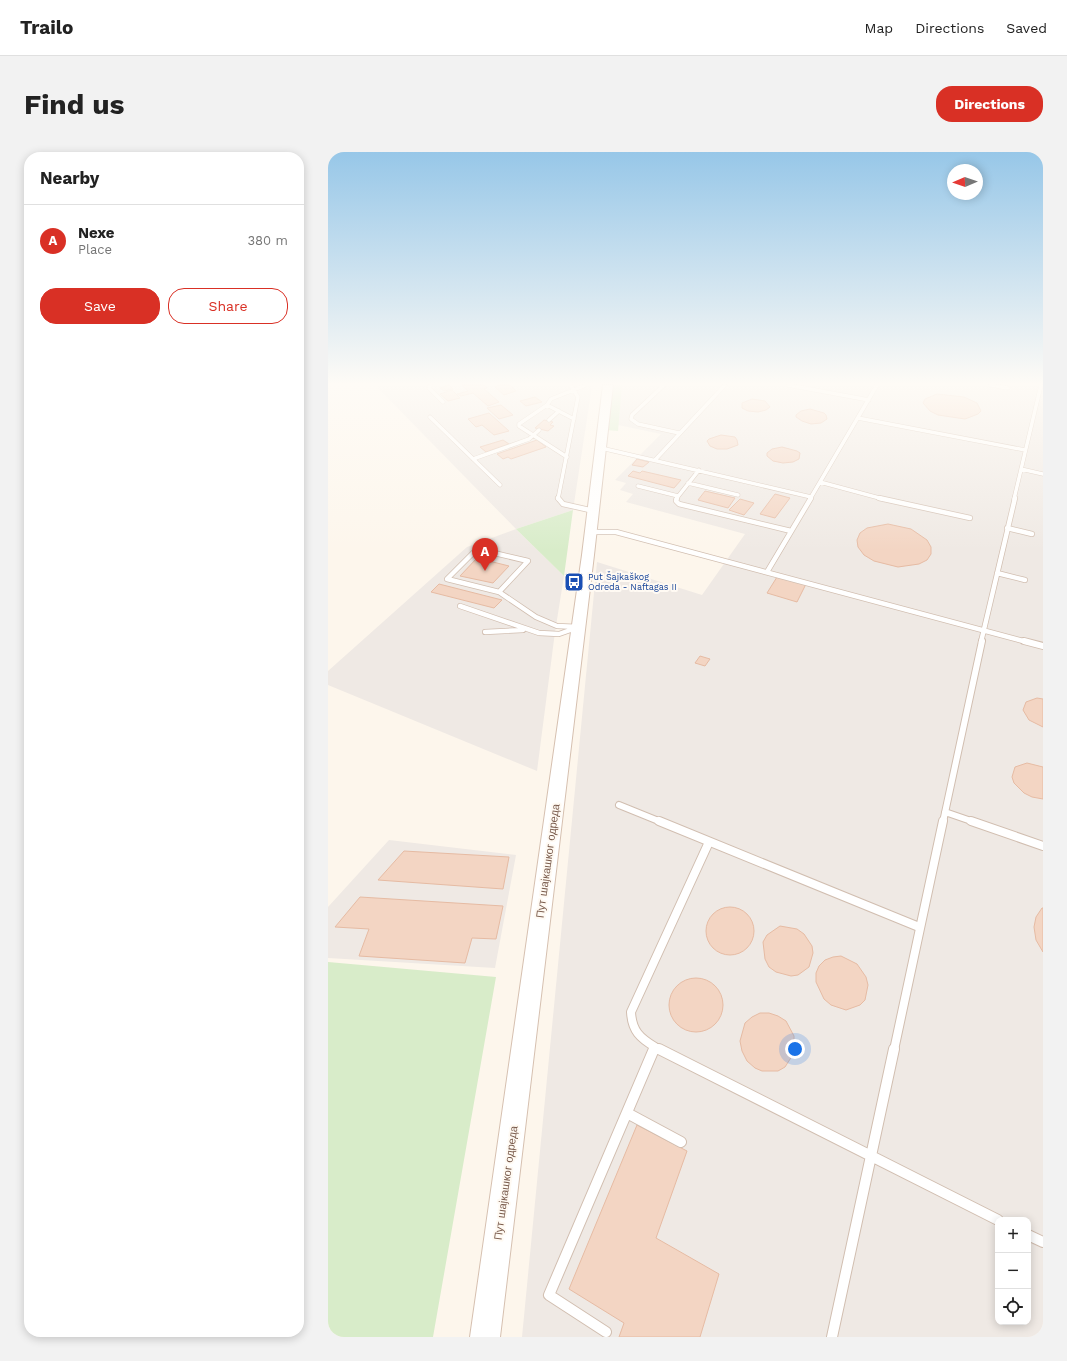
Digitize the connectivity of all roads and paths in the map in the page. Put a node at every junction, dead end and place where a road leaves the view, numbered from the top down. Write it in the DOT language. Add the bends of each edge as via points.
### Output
graph roads {
  1 [pos="454,440"];
  2 [pos="523,440"];
  3 [pos="541,440"];
  4 [pos="570,440"];
  5 [pos="602,440"];
  6 [pos="673,440"];
  7 [pos="845,440"];
  8 [pos="974,440"];
  9 [pos="1028,440"];
  10 [pos="568,448"];
  11 [pos="601,448"];
  12 [pos="556,450"];
  13 [pos="1025,450"];
  14 [pos="567,456"];
  15 [pos="473,459"];
  16 [pos="655,460"];
  17 [pos="699,470"];
  18 [pos="1021,470"];
  19 [pos="1043,474"];
  20 [pos="820,482"];
  21 [pos="688,483"];
  22 [pos="500,485"];
  23 [pos="638,486"];
  24 [pos="738,495"];
  25 [pos="678,496"];
  26 [pos="811,497"];
  27 [pos="594,511"];
  28 [pos="970,518"];
  29 [pos="1008,528"];
  30 [pos="791,531"];
  31 [pos="591,532"];
  32 [pos="1032,534"];
  33 [pos="767,572"];
  34 [pos="997,573"];
  35 [pos="1025,580"];
  36 [pos="499,592"];
  37 [pos="460,606"];
  38 [pos="579,627"];
  39 [pos="984,630"];
  40 [pos="485,632"];
  41 [pos="539,633"];
  42 [pos="1043,646"];
  43 [pos="619,805"];
  44 [pos="945,812"];
  45 [pos="709,842"];
  46 [pos="1043,846"];
  47 [pos="919,927"];
  48 [pos="655,1047"];
  49 [pos="626,1114"];
  50 [pos="682,1142"];
  51 [pos="872,1157"];
  52 [pos="995,1218"];
  53 [pos="1031,1236"];
  54 [pos="1043,1242"];
  55 [pos="606,1332"];
  56 [pos="485,1337"];
  57 [pos="832,1337"];
  1 -- 15 [label="lane"];
  2 -- 15 [label="lane"];
  3 -- 12 [label="lane"];
  4 -- 10 [label="lane"];
  5 -- 11 [label="street, Пут шајкашког одреда"];
  6 -- 16 [label="lane"];
  7 -- 20 [label="lane"];
  8 -- 13 [label="lane"];
  9 -- 13 [label="lane"];
  10 -- 12 [label="lane"];
  10 -- 14 [label="lane"];
  11 -- 16 [label="lane"];
  11 -- 27 [label="street, Пут шајкашког одреда"];
  12 -- 14 [label="lane"];
  13 -- 18 [label="lane"];
  14 -- 27 [label="lane" via="558,499 563,504"];
  15 -- 22 [label="lane"];
  16 -- 17 [label="lane"];
  17 -- 21 [label="lane"];
  17 -- 26 [label="lane"];
  18 -- 19 [label="lane"];
  18 -- 29 [label="lane"];
  20 -- 26 [label="lane"];
  20 -- 28 [label="lane"];
  21 -- 24 [label="lane"];
  21 -- 25 [label="lane"];
  23 -- 25 [label="lane"];
  25 -- 30 [label="lane" via="676,501 684,506"];
  26 -- 30 [label="lane"];
  27 -- 31 [label="street, Пут шајкашког одреда"];
  29 -- 32 [label="lane"];
  29 -- 34 [label="lane"];
  30 -- 33 [label="lane"];
  31 -- 33 [label="lane" via="616,532"];
  31 -- 38 [label="street, Пут шајкашког одреда"];
  33 -- 39 [label="lane"];
  34 -- 35 [label="lane"];
  34 -- 39 [label="lane"];
  36 -- 36 [label="lane" via="528,561 477,549 447,579"];
  36 -- 38 [label="lane" via="536,617 557,626"];
  37 -- 41 [label="lane"];
  38 -- 41 [label="lane" via="559,634"];
  38 -- 56 [label="street, Пут шајкашког одреда"];
  39 -- 42 [label="lane"];
  39 -- 44 [label="lane"];
  40 -- 41 [label="lane" via="517,629"];
  43 -- 45 [label="lane"];
  44 -- 46 [label="lane"];
  44 -- 47 [label="lane"];
  45 -- 47 [label="lane"];
  45 -- 48 [label="lane" via="631,1012 633,1030"];
  47 -- 51 [label="lane"];
  48 -- 49 [label="lane"];
  48 -- 51 [label="lane"];
  49 -- 50 [label="lane"];
  49 -- 55 [label="lane" via="549,1295"];
  51 -- 52 [label="lane"];
  51 -- 57 [label="lane"];
  53 -- 54 [label="lane"];
}
